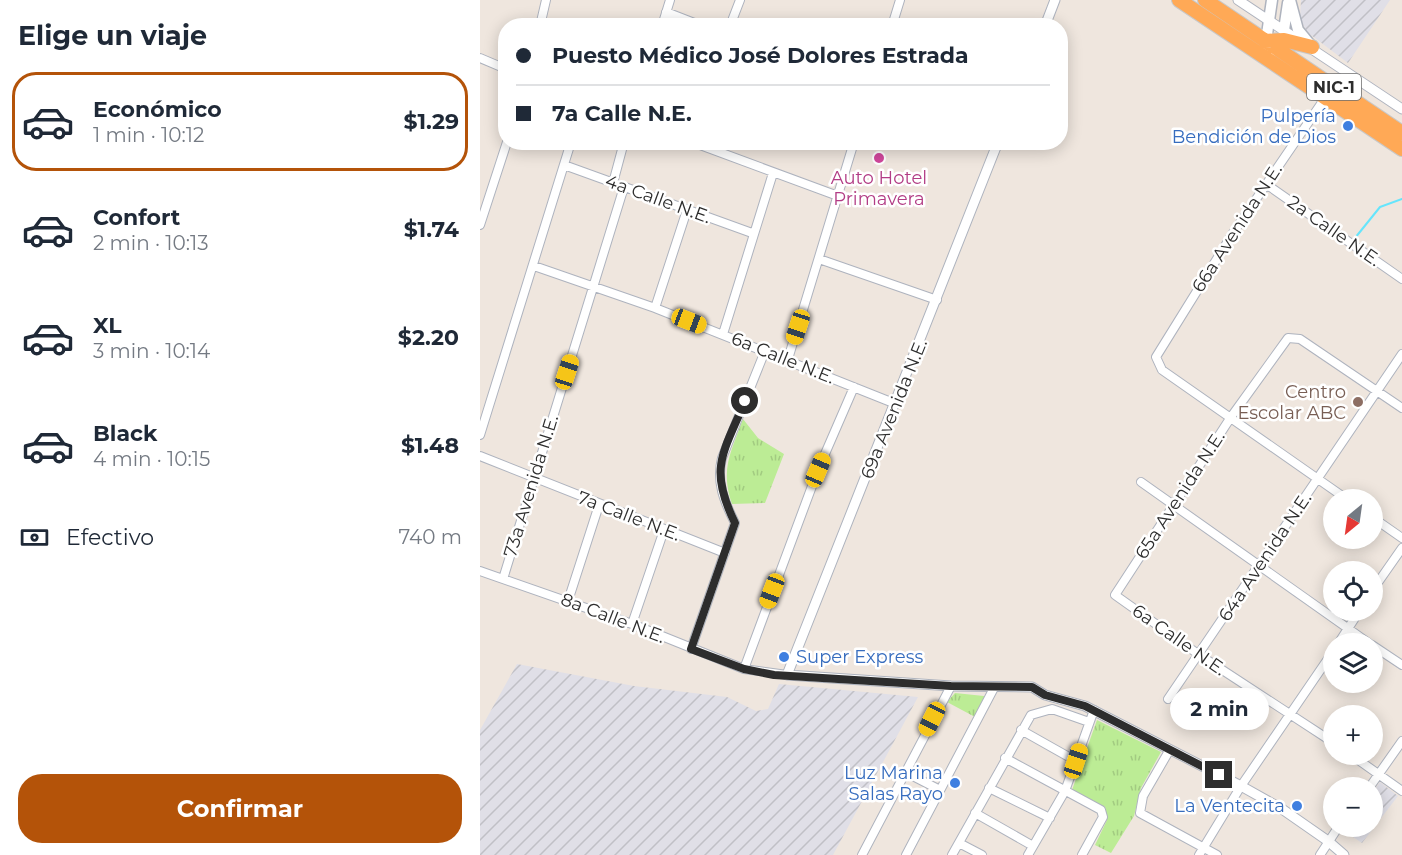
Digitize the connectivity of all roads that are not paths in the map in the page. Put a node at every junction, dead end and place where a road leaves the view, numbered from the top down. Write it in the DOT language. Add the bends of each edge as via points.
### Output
graph roads {
  1 [pos="546,0"];
  2 [pos="670,0"];
  3 [pos="740,0"];
  4 [pos="900,0"];
  5 [pos="1055,0"];
  6 [pos="1179,0"];
  7 [pos="1197,0"];
  8 [pos="1205,0"];
  9 [pos="1238,0"];
  10 [pos="1272,0"];
  11 [pos="1290,0"];
  12 [pos="666,12"];
  13 [pos="542,18"];
  14 [pos="664,18"];
  15 [pos="681,18"];
  16 [pos="733,18"];
  17 [pos="894,18"];
  18 [pos="1048,18"];
  19 [pos="1269,21"];
  20 [pos="1284,30"];
  21 [pos="1266,41"];
  22 [pos="1312,47"];
  23 [pos="1272,63"];
  24 [pos="1325,98"];
  25 [pos="1402,109"];
  26 [pos="1402,133"];
  27 [pos="1402,149"];
  28 [pos="504,150"];
  29 [pos="569,150"];
  30 [pos="622,150"];
  31 [pos="713,150"];
  32 [pos="851,150"];
  33 [pos="995,150"];
  34 [pos="564,165"];
  35 [pos="772,173"];
  36 [pos="613,183"];
  37 [pos="1266,184"];
  38 [pos="624,187"];
  39 [pos="837,196"];
  40 [pos="687,210"];
  41 [pos="480,225"];
  42 [pos="752,233"];
  43 [pos="819,259"];
  44 [pos="534,266"];
  45 [pos="1402,279"];
  46 [pos="594,287"];
  47 [pos="937,300"];
  48 [pos="655,308"];
  49 [pos="723,334"];
  50 [pos="765,351"];
  51 [pos="1402,354"];
  52 [pos="788,359"];
  53 [pos="854,387"];
  54 [pos="1378,391"];
  55 [pos="897,404"];
  56 [pos="1402,408"];
  57 [pos="1231,417"];
  58 [pos="480,435"];
  59 [pos="480,456"];
  60 [pos="533,479"];
  61 [pos="1318,479"];
  62 [pos="1141,482"];
  63 [pos="1332,489"];
  64 [pos="1173,504"];
  65 [pos="599,505"];
  66 [pos="1383,525"];
  67 [pos="664,530"];
  68 [pos="1402,538"];
  69 [pos="1402,548"];
  70 [pos="725,553"];
  71 [pos="1260,568"];
  72 [pos="480,571"];
  73 [pos="1383,575"];
  74 [pos="502,579"];
  75 [pos="1116,596"];
  76 [pos="568,601"];
  77 [pos="1352,621"];
  78 [pos="632,624"];
  79 [pos="1347,628"];
  80 [pos="1344,633"];
  81 [pos="1354,633"];
  82 [pos="691,649"];
  83 [pos="1383,652"];
  84 [pos="1198,654"];
  85 [pos="1402,665"];
  86 [pos="1323,667"];
  87 [pos="744,669"];
  88 [pos="787,675"];
  89 [pos="951,686"];
  90 [pos="994,688"];
  91 [pos="1168,699"];
  92 [pos="1094,710"];
  93 [pos="1291,715"];
  94 [pos="1089,722"];
  95 [pos="1021,730"];
  96 [pos="1323,736"];
  97 [pos="1402,741"];
  98 [pos="1169,751"];
  99 [pos="1005,758"];
  100 [pos="1076,761"];
  101 [pos="1366,765"];
  102 [pos="905,772"];
  103 [pos="1380,774"];
  104 [pos="1378,777"];
  105 [pos="1240,786"];
  106 [pos="990,788"];
  107 [pos="940,790"];
  108 [pos="1402,790"];
  109 [pos="1065,791"];
  110 [pos="975,813"];
  111 [pos="1050,818"];
  112 [pos="1331,837"];
  113 [pos="1328,841"];
  114 [pos="959,843"];
  115 [pos="1033,846"];
  116 [pos="1204,846"];
  117 [pos="862,855"];
  118 [pos="906,855"];
  119 [pos="952,855"];
  120 [pos="982,855"];
  121 [pos="1028,855"];
  122 [pos="1082,855"];
  123 [pos="1199,855"];
  124 [pos="1217,855"];
  125 [pos="1320,855"];
  126 [pos="1344,855"];
  1 -- 13 [label="street"];
  2 -- 12 [label="street"];
  3 -- 16 [label="street"];
  4 -- 17 [label="street"];
  5 -- 18 [label="street"];
  6 -- 23 [label="highway, NIC-1"];
  7 -- 21 [label="highway" via="1255,38"];
  8 -- 21 [label="highway, NIC-1"];
  9 -- 19 [label="street"];
  10 -- 19 [label="main road"];
  11 -- 20 [label="main road"];
  11 -- 22 [label="main road" via="1298,30"];
  12 -- 14 [label="street"];
  12 -- 15 [label="street"];
  19 -- 20 [label="street"];
  19 -- 21 [label="main road"];
  20 -- 21 [label="highway"];
  20 -- 22 [label="street"];
  21 -- 22 [label="highway" via="1284,40"];
  21 -- 23 [label="main road"];
  21 -- 26 [label="highway, NIC-1"];
  22 -- 25 [label="street"];
  23 -- 24 [label="highway, NIC-1"];
  24 -- 27 [label="highway, NIC-1"];
  24 -- 37 [label="street, 66a Avenida N.E."];
  28 -- 41 [label="street"];
  29 -- 34 [label="street"];
  30 -- 36 [label="street"];
  31 -- 35 [label="street"];
  32 -- 39 [label="street"];
  33 -- 47 [label="street, 69a Avenida N.E."];
  34 -- 36 [label="street, 4a Calle N.E."];
  34 -- 44 [label="street"];
  35 -- 39 [label="street"];
  35 -- 42 [label="street"];
  36 -- 38 [label="street, 4a Calle N.E."];
  37 -- 45 [label="street, 2a Calle N.E."];
  37 -- 57 [label="street, 66a Avenida N.E." via="1158,350 1156,360 1162,369"];
  38 -- 40 [label="street, 4a Calle N.E."];
  38 -- 46 [label="street, 73a Avenida N.E."];
  39 -- 43 [label="street"];
  40 -- 42 [label="street, 4a Calle N.E."];
  40 -- 48 [label="street"];
  42 -- 49 [label="street"];
  43 -- 47 [label="street"];
  43 -- 52 [label="street"];
  44 -- 46 [label="street, 6a Calle N.E."];
  44 -- 58 [label="street"];
  46 -- 48 [label="street, 6a Calle N.E."];
  46 -- 60 [label="street, 73a Avenida N.E."];
  47 -- 55 [label="street, 69a Avenida N.E."];
  48 -- 49 [label="street, 6a Calle N.E."];
  49 -- 50 [label="street, 6a Calle N.E."];
  50 -- 52 [label="street, 6a Calle N.E."];
  50 -- 70 [label="street" via="718,472 725,504 735,523"];
  51 -- 54 [label="street, 64a Avenida N.E."];
  52 -- 53 [label="street, 6a Calle N.E."];
  53 -- 55 [label="street, 6a Calle N.E."];
  53 -- 87 [label="street" via="818,470"];
  54 -- 56 [label="street"];
  54 -- 57 [label="street, 65a Avenida N.E." via="1300,339 1288,338"];
  54 -- 61 [label="street, 64a Avenida N.E."];
  55 -- 88 [label="street, 69a Avenida N.E."];
  57 -- 61 [label="street"];
  57 -- 64 [label="street, 65a Avenida N.E."];
  59 -- 60 [label="street"];
  60 -- 65 [label="street, 7a Calle N.E."];
  60 -- 74 [label="street, 73a Avenida N.E."];
  61 -- 63 [label="street"];
  61 -- 71 [label="street, 64a Avenida N.E."];
  62 -- 64 [label="street"];
  64 -- 71 [label="street"];
  64 -- 75 [label="street, 65a Avenida N.E."];
  65 -- 67 [label="street, 7a Calle N.E."];
  65 -- 76 [label="street"];
  66 -- 68 [label="street"];
  67 -- 70 [label="street, 7a Calle N.E."];
  67 -- 78 [label="street"];
  69 -- 73 [label="street"];
  70 -- 82 [label="street"];
  71 -- 79 [label="street"];
  71 -- 84 [label="street, 64a Avenida N.E."];
  72 -- 74 [label="street, 8a Calle N.E."];
  74 -- 76 [label="street, 8a Calle N.E."];
  75 -- 84 [label="street, 6a Calle N.E."];
  76 -- 78 [label="street, 8a Calle N.E."];
  77 -- 79 [label="street"];
  78 -- 82 [label="street, 8a Calle N.E."];
  79 -- 80 [label="street"];
  79 -- 81 [label="street"];
  82 -- 87 [label="street, 8a Calle N.E."];
  83 -- 85 [label="street"];
  84 -- 91 [label="street, 64a Avenida N.E."];
  84 -- 93 [label="street, 6a Calle N.E."];
  86 -- 93 [label="street"];
  87 -- 88 [label="street, 8a Calle N.E."];
  88 -- 89 [label="street, 8a Calle N.E."];
  89 -- 90 [label="street, 8a Calle N.E."];
  89 -- 102 [label="street"];
  90 -- 92 [label="street, 8a Calle N.E." via="1032,687"];
  90 -- 107 [label="street"];
  92 -- 94 [label="street"];
  92 -- 98 [label="street"];
  93 -- 96 [label="street, 6a Calle N.E."];
  93 -- 105 [label="street"];
  94 -- 95 [label="street" via="1052,709 1040,710 1031,715"];
  94 -- 100 [label="street"];
  95 -- 99 [label="street"];
  95 -- 100 [label="street"];
  97 -- 103 [label="street"];
  98 -- 105 [label="street"];
  98 -- 116 [label="street" via="1143,796 1140,813"];
  99 -- 106 [label="street"];
  99 -- 109 [label="street"];
  100 -- 109 [label="street"];
  101 -- 103 [label="street"];
  102 -- 107 [label="street"];
  102 -- 117 [label="street"];
  103 -- 104 [label="street"];
  103 -- 108 [label="street"];
  105 -- 113 [label="street"];
  105 -- 116 [label="street"];
  106 -- 110 [label="street"];
  106 -- 111 [label="street"];
  107 -- 118 [label="street"];
  109 -- 111 [label="street"];
  109 -- 122 [label="street" via="1101,810 1103,817"];
  110 -- 114 [label="street"];
  110 -- 115 [label="street"];
  111 -- 115 [label="street"];
  112 -- 113 [label="street"];
  113 -- 125 [label="street"];
  113 -- 126 [label="street"];
  114 -- 119 [label="street"];
  114 -- 120 [label="street"];
  115 -- 121 [label="street"];
  116 -- 123 [label="street"];
  116 -- 124 [label="street"];
}
